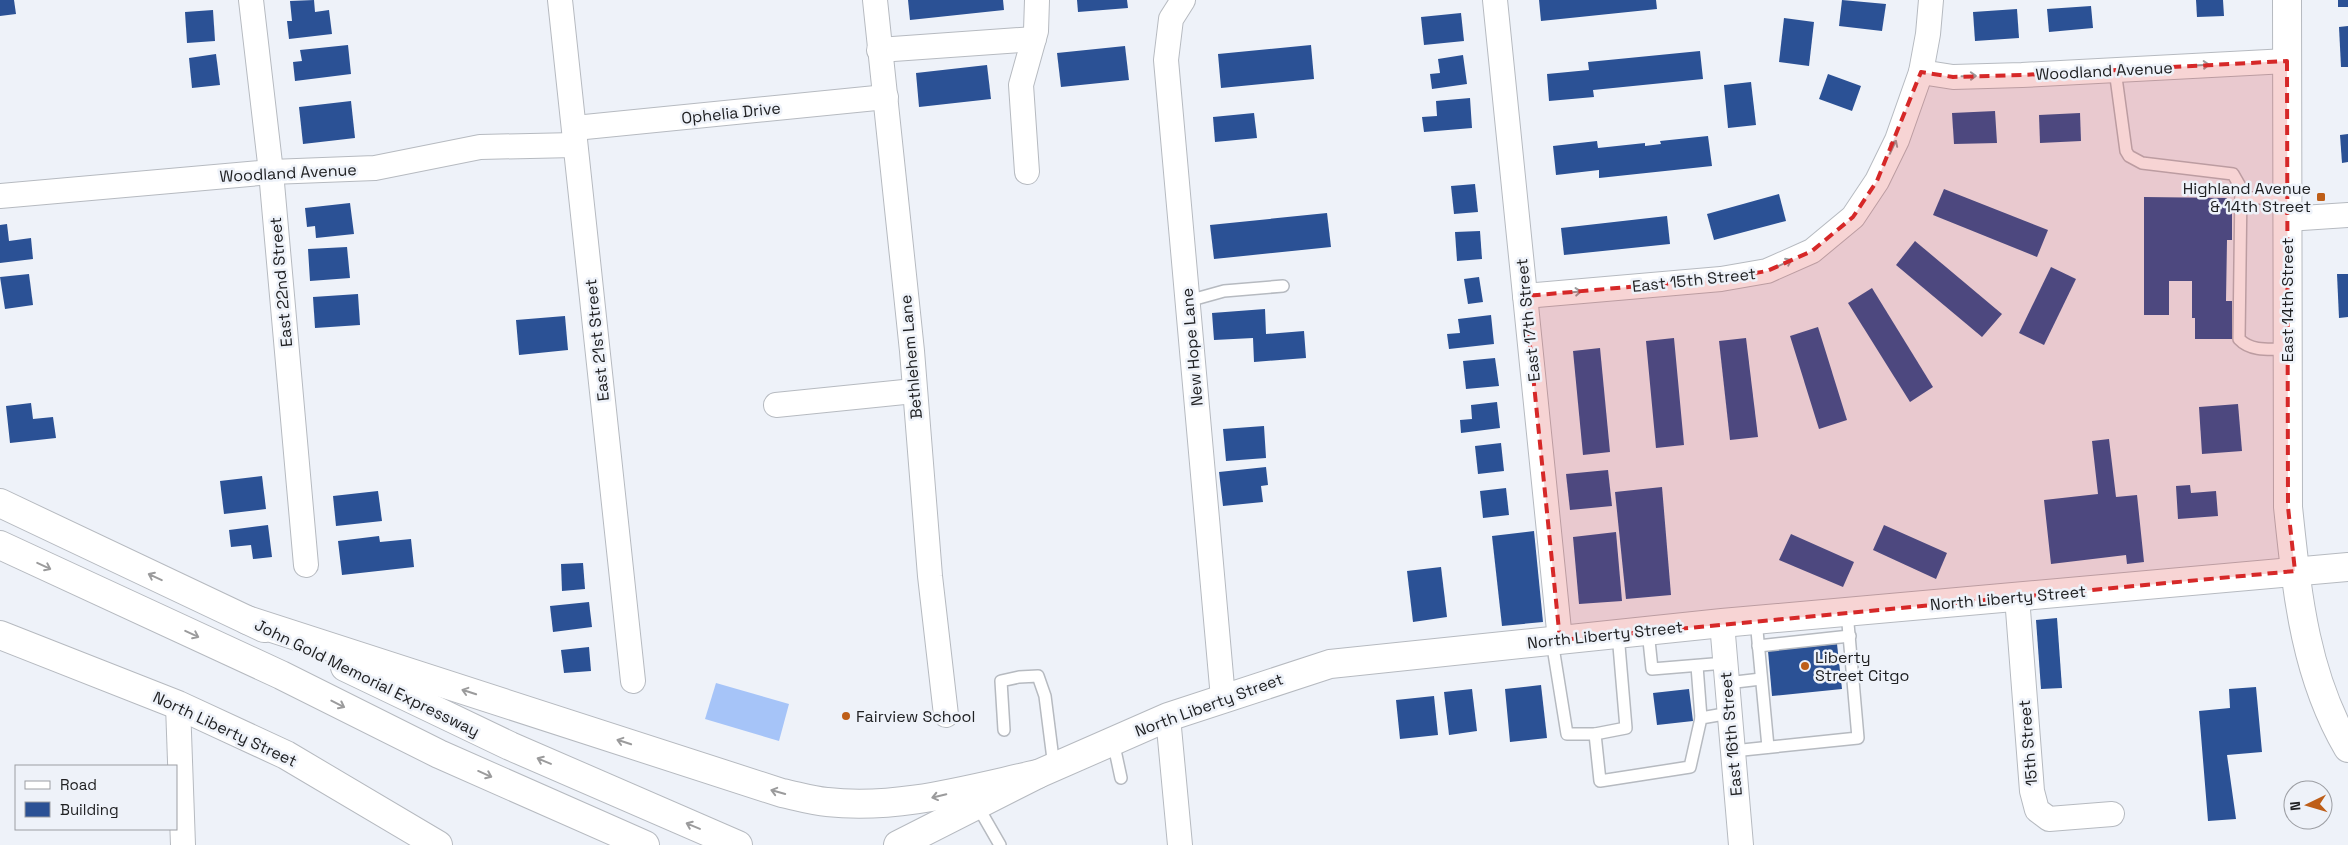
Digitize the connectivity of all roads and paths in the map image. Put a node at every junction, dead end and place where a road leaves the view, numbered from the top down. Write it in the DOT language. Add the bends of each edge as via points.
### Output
graph roads {
  1 [pos="251,0"];
  2 [pos="560,0"];
  3 [pos="875,0"];
  4 [pos="1037,0"];
  5 [pos="1183,0"];
  6 [pos="1495,0"];
  7 [pos="1931,0"];
  8 [pos="2287,0"];
  9 [pos="1034,39"];
  10 [pos="879,50"];
  11 [pos="2287,61"];
  12 [pos="2115,70"];
  13 [pos="1921,72"];
  14 [pos="886,97"];
  15 [pos="575,137"];
  16 [pos="271,172"];
  17 [pos="1027,172"];
  18 [pos="0,196"];
  19 [pos="2241,198"];
  20 [pos="2287,208"];
  21 [pos="2348,215"];
  22 [pos="1283,286"];
  23 [pos="1525,296"];
  24 [pos="1188,301"];
  25 [pos="2287,349"];
  26 [pos="914,391"];
  27 [pos="776,405"];
  28 [pos="0,503"];
  29 [pos="0,545"];
  30 [pos="306,565"];
  31 [pos="2348,567"];
  32 [pos="2294,570"];
  33 [pos="2017,597"];
  34 [pos="247,620"];
  35 [pos="1722,623"];
  36 [pos="1848,624"];
  37 [pos="1648,631"];
  38 [pos="1757,633"];
  39 [pos="1618,634"];
  40 [pos="0,635"];
  41 [pos="1556,641"];
  42 [pos="1697,666"];
  43 [pos="1726,673"];
  44 [pos="1853,680"];
  45 [pos="634,681"];
  46 [pos="1841,682"];
  47 [pos="1765,686"];
  48 [pos="1223,698"];
  49 [pos="178,705"];
  50 [pos="1730,713"];
  51 [pos="946,715"];
  52 [pos="1168,717"];
  53 [pos="1701,718"];
  54 [pos="1004,730"];
  55 [pos="1595,734"];
  56 [pos="1112,741"];
  57 [pos="1768,747"];
  58 [pos="2348,748"];
  59 [pos="1733,751"];
  60 [pos="1046,770"];
  61 [pos="1121,778"];
  62 [pos="976,804"];
  63 [pos="2112,814"];
  64 [pos="905,841"];
  65 [pos="183,845"];
  66 [pos="438,845"];
  67 [pos="645,845"];
  68 [pos="738,845"];
  69 [pos="1000,845"];
  70 [pos="1180,845"];
  71 [pos="1741,845"];
  1 -- 16 [label="street, East 22nd Street"];
  2 -- 15 [label="street, East 21st Street"];
  3 -- 10 [label="street, Bethlehem Lane"];
  4 -- 9 [label="street"];
  5 -- 24 [label="street, New Hope Lane" via="1171,19 1166,60"];
  6 -- 23 [label="street, East 17th Street"];
  7 -- 13 [label="street, East 15th Street"];
  8 -- 11 [label="main road, East 14th Street"];
  9 -- 10 [label="street"];
  9 -- 17 [label="street" via="1021,85"];
  10 -- 14 [label="street, Bethlehem Lane"];
  12 -- 11 [label="street, Woodland Avenue, one-way"];
  11 -- 20 [label="main road, East 14th Street"];
  13 -- 12 [label="street, Woodland Avenue, one-way" via="1953,77"];
  12 -- 19 [label="lane" via="2123,140 2129,156 2142,164 2233,174 2241,188"];
  23 -- 13 [label="street, East 15th Street, one-way" via="1721,279 1767,271 1812,250 1853,217 1877,181"];
  14 -- 15 [label="street, Ophelia Drive"];
  14 -- 26 [label="street, Bethlehem Lane"];
  15 -- 16 [label="street, Woodland Avenue" via="480,147 375,168"];
  15 -- 45 [label="street, East 21st Street"];
  16 -- 18 [label="street, Woodland Avenue"];
  16 -- 30 [label="street, East 22nd Street"];
  19 -- 20 [label="lane"];
  19 -- 25 [label="lane" via="2239,339 2253,348"];
  20 -- 21 [label="street"];
  20 -- 25 [label="main road, East 14th Street"];
  22 -- 24 [label="lane" via="1224,291"];
  23 -- 41 [label="street, East 17th Street"];
  24 -- 48 [label="street, New Hope Lane"];
  25 -- 32 [label="main road, East 14th Street" via="2288,506"];
  26 -- 27 [label="street"];
  26 -- 51 [label="street, Bethlehem Lane"];
  34 -- 28 [label="main road, John Gold Memorial Expressway, one-way"];
  29 -- 67 [label="main road, one-way" via="281,675 438,754"];
  31 -- 32 [label="main road, North Liberty Street"];
  32 -- 33 [label="main road, North Liberty Street"];
  32 -- 58 [label="main road, East 14th Street" via="2310,660 2332,720"];
  33 -- 36 [label="main road, North Liberty Street"];
  33 -- 63 [label="street, 15th Street" via="2032,791 2037,810 2049,820"];
  60 -- 34 [label="main road, one-way" via="922,800 871,804 827,802 782,793"];
  68 -- 34 [label="main road, John Gold Memorial Expressway, one-way" via="510,746"];
  35 -- 37 [label="main road, North Liberty Street"];
  35 -- 38 [label="main road, North Liberty Street"];
  35 -- 43 [label="street, East 16th Street"];
  36 -- 38 [label="main road, North Liberty Street"];
  36 -- 38 [label="lane" via="1820,642 1791,645"];
  36 -- 44 [label="lane"];
  37 -- 39 [label="main road, North Liberty Street"];
  37 -- 42 [label="lane" via="1652,670"];
  38 -- 47 [label="lane"];
  39 -- 41 [label="main road, North Liberty Street"];
  39 -- 55 [label="lane" via="1626,728"];
  40 -- 49 [label="main road, North Liberty Street"];
  41 -- 48 [label="main road, North Liberty Street" via="1330,664"];
  41 -- 55 [label="lane" via="1567,734"];
  42 -- 43 [label="lane"];
  42 -- 53 [label="lane"];
  43 -- 47 [label="lane"];
  43 -- 50 [label="street, East 16th Street"];
  44 -- 46 [label="lane"];
  44 -- 57 [label="lane" via="1858,738"];
  47 -- 57 [label="lane"];
  48 -- 52 [label="main road, North Liberty Street"];
  49 -- 65 [label="street"];
  49 -- 66 [label="main road, North Liberty Street" via="286,755"];
  50 -- 53 [label="lane"];
  50 -- 59 [label="street, East 16th Street"];
  52 -- 56 [label="main road, North Liberty Street"];
  52 -- 70 [label="street"];
  53 -- 55 [label="lane" via="1690,767 1600,781"];
  54 -- 60 [label="lane" via="1001,681 1038,676 1046,696"];
  56 -- 60 [label="main road, North Liberty Street"];
  56 -- 61 [label="lane"];
  57 -- 59 [label="lane"];
  59 -- 71 [label="street, East 16th Street"];
  60 -- 62 [label="main road, North Liberty Street"];
  62 -- 64 [label="main road, North Liberty Street"];
  62 -- 69 [label="lane"];
}
